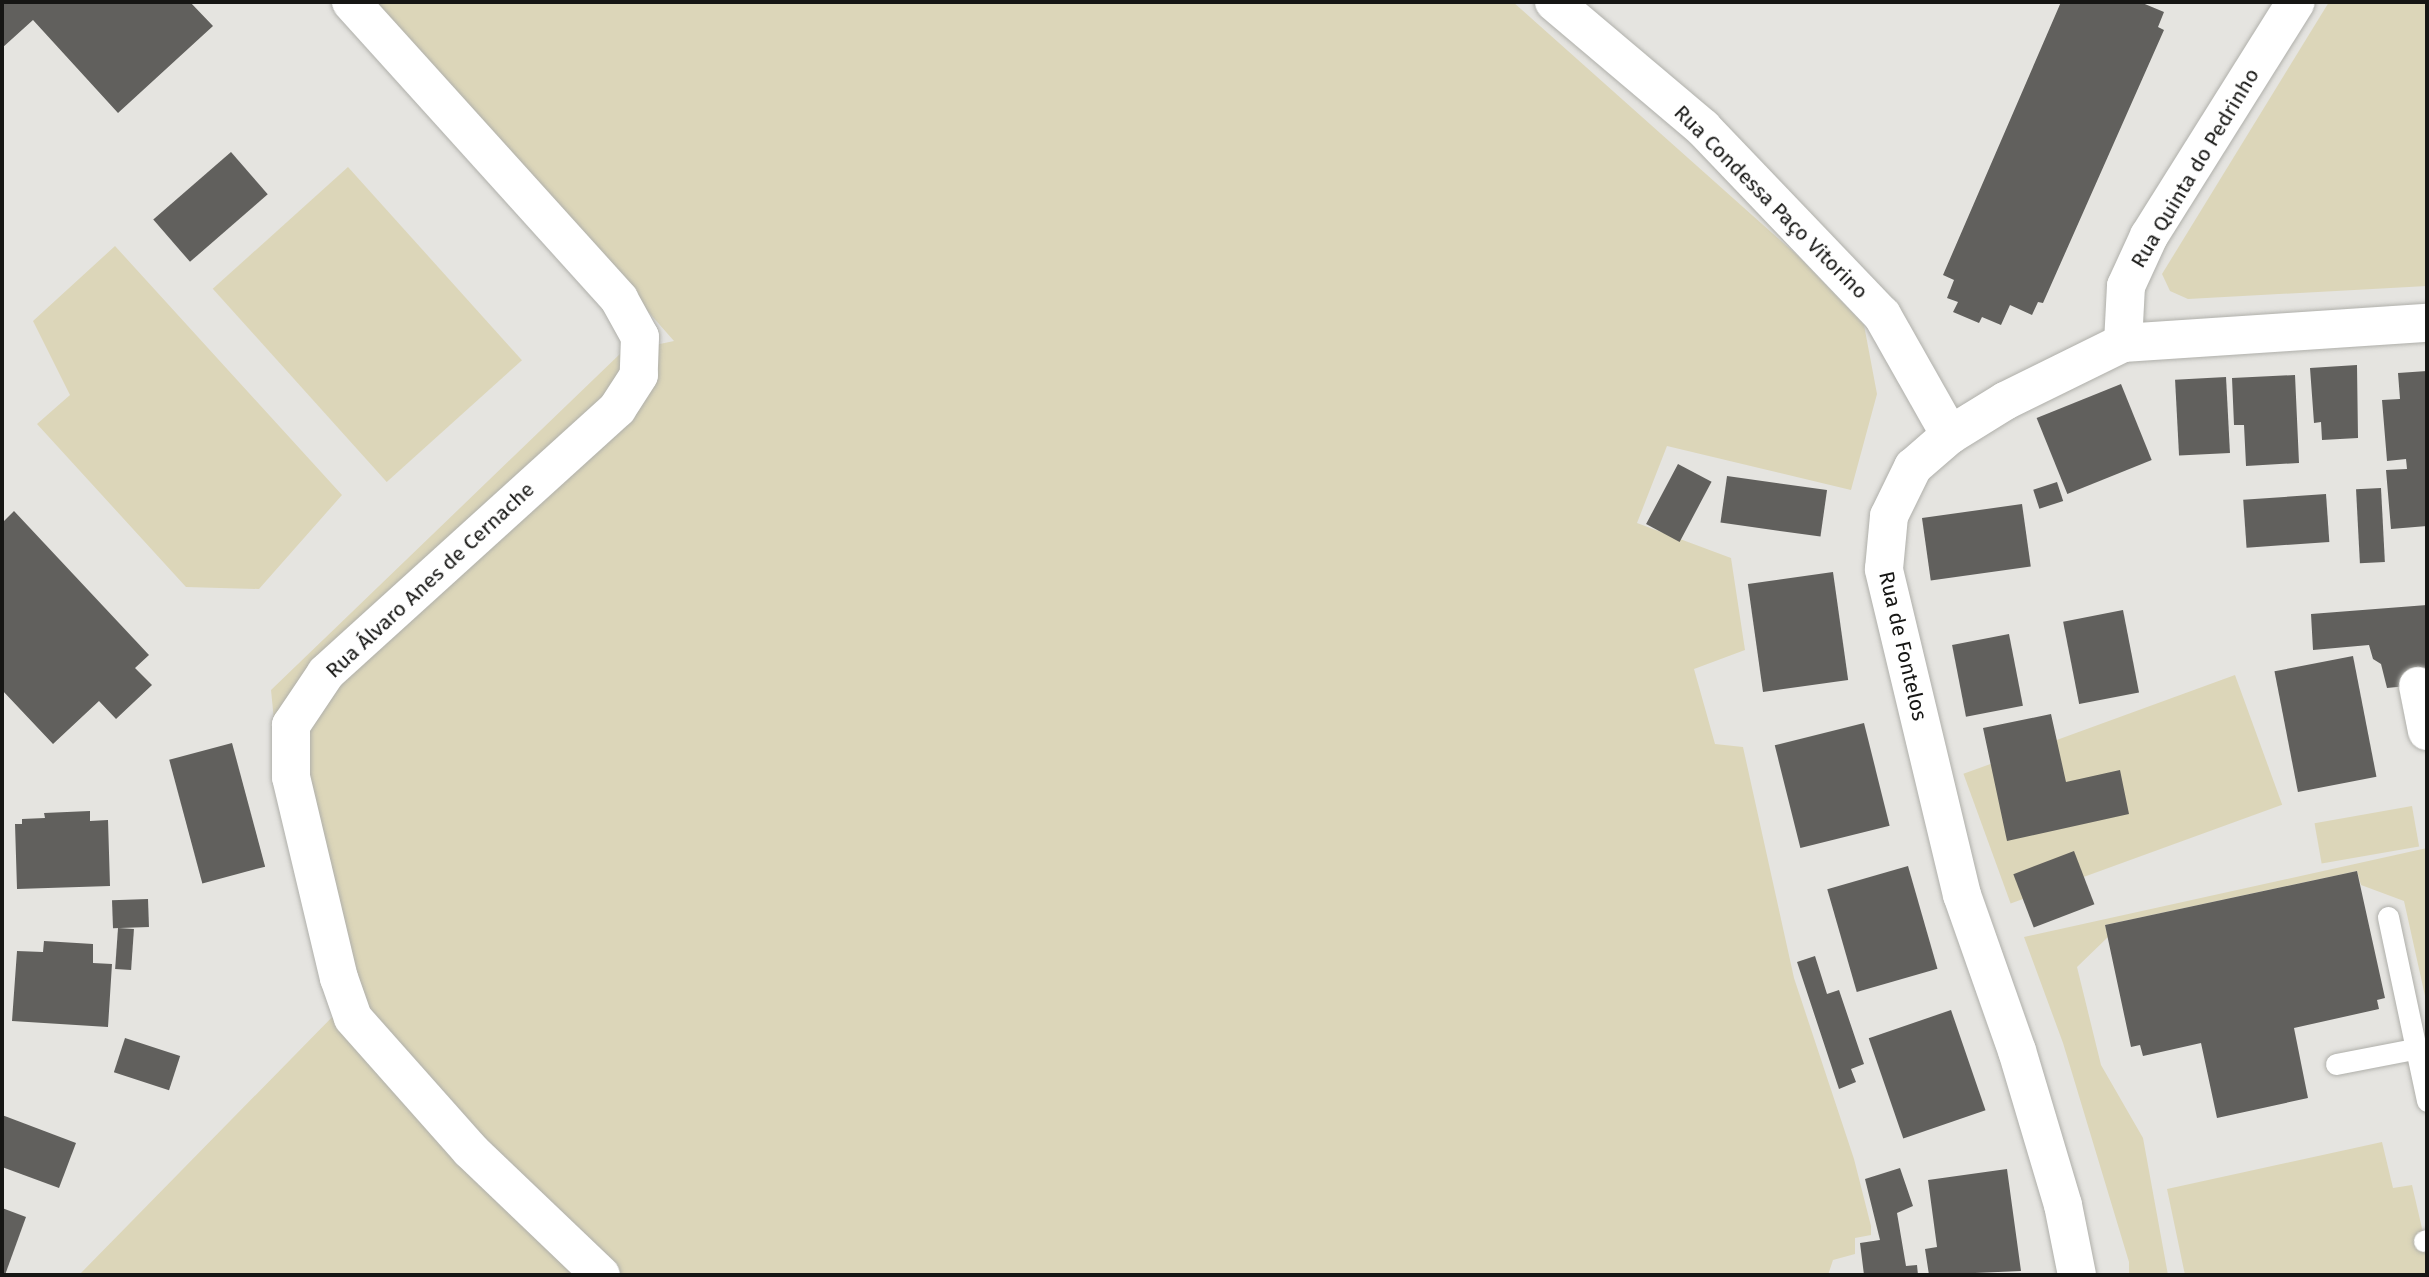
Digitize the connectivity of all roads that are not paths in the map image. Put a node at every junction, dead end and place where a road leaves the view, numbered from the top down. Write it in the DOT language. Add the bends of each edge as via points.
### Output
graph roads {
  1 [pos="351,2"];
  2 [pos="1554,2"];
  3 [pos="2296,2"];
  4 [pos="2427,323"];
  5 [pos="2123,343"];
  6 [pos="1950,435"];
  7 [pos="2418,686"];
  8 [pos="2427,731"];
  9 [pos="2388,917"];
  10 [pos="2414,1049"];
  11 [pos="2336,1064"];
  12 [pos="2427,1101"];
  13 [pos="601,1275"];
  14 [pos="2077,1275"];
  1 -- 13 [label="street, Rua Álvaro Anes de Cernache" via="619,299 640,337 639,376 617,409 326,673 291,725 291,777 339,978 353,1018 470,1150"];
  2 -- 6 [label="street, Rua Condessa Paço Vitorino" via="1703,128 1882,315"];
  3 -- 5 [label="street, Rua Quinta do Pedrinho" via="2149,236 2126,286"];
  4 -- 5 [label="street, Rua de Fontelos"];
  5 -- 6 [label="street, Rua de Fontelos" via="2005,401"];
  6 -- 14 [label="street, Rua de Fontelos" via="1913,467 1905,481 1889,516 1884,569 1962,895 2017,1051 2063,1205"];
  7 -- 8 [label="street"];
  9 -- 10 [label="lane"];
  10 -- 11 [label="lane"];
  10 -- 12 [label="lane"];
}
